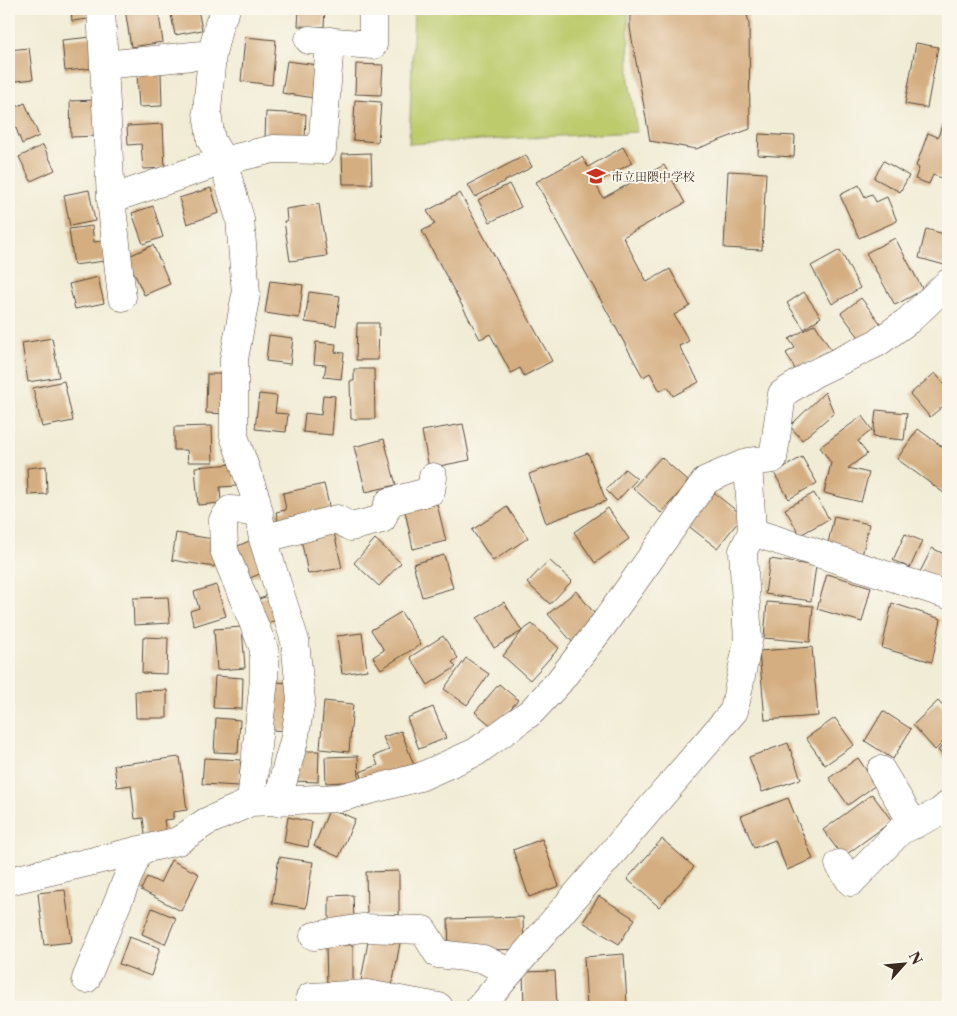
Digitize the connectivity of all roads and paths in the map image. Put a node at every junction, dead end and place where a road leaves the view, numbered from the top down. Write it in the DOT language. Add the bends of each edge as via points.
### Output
graph roads {
  1 [pos="101,9"];
  2 [pos="226,9"];
  3 [pos="373,9"];
  4 [pos="212,54"];
  5 [pos="104,66"];
  6 [pos="223,161"];
  7 [pos="111,199"];
  8 [pos="946,290"];
  9 [pos="122,297"];
  10 [pos="748,462"];
  11 [pos="433,477"];
  12 [pos="259,512"];
  13 [pos="752,532"];
  14 [pos="263,539"];
  15 [pos="948,595"];
  16 [pos="881,770"];
  17 [pos="264,802"];
  18 [pos="948,805"];
  19 [pos="914,824"];
  20 [pos="139,850"];
  21 [pos="839,864"];
  22 [pos="9,881"];
  23 [pos="314,936"];
  24 [pos="509,972"];
  25 [pos="86,979"];
  26 [pos="310,997"];
  27 [pos="439,1007"];
  28 [pos="480,1007"];
  1 -- 5 [label="street"];
  2 -- 4 [label="street" via="218,24"];
  3 -- 6 [label="street" via="373,45 320,40 322,150 272,149"];
  4 -- 5 [label="street"];
  4 -- 6 [label="street" via="207,112 211,140"];
  5 -- 7 [label="street"];
  6 -- 7 [label="street"];
  6 -- 12 [label="street" via="240,219 246,294 234,360 234,436"];
  7 -- 9 [label="street"];
  8 -- 10 [label="street" via="876,343 813,374 782,394 773,459"];
  10 -- 13 [label="street"];
  10 -- 17 [label="street" via="706,480 558,683 531,712 476,752 420,777 338,798"];
  11 -- 14 [label="street" via="431,491 389,502 382,519 351,527 337,519"];
  12 -- 14 [label="street"];
  12 -- 17 [label="street" via="230,510 223,520 224,550 264,649"];
  13 -- 15 [label="street"];
  13 -- 24 [label="street" via="743,551 748,641 734,711"];
  14 -- 17 [label="street" via="295,641 301,700 294,741"];
  16 -- 19 [label="street"];
  17 -- 20 [label="street" via="206,822 178,841"];
  18 -- 19 [label="street"];
  19 -- 21 [label="street" via="900,831 851,882"];
  20 -- 22 [label="street"];
  20 -- 25 [label="street"];
  23 -- 24 [label="street" via="362,928 423,930 438,954 484,960"];
  24 -- 28 [label="street"];
  26 -- 27 [label="street" via="367,994"];
}
